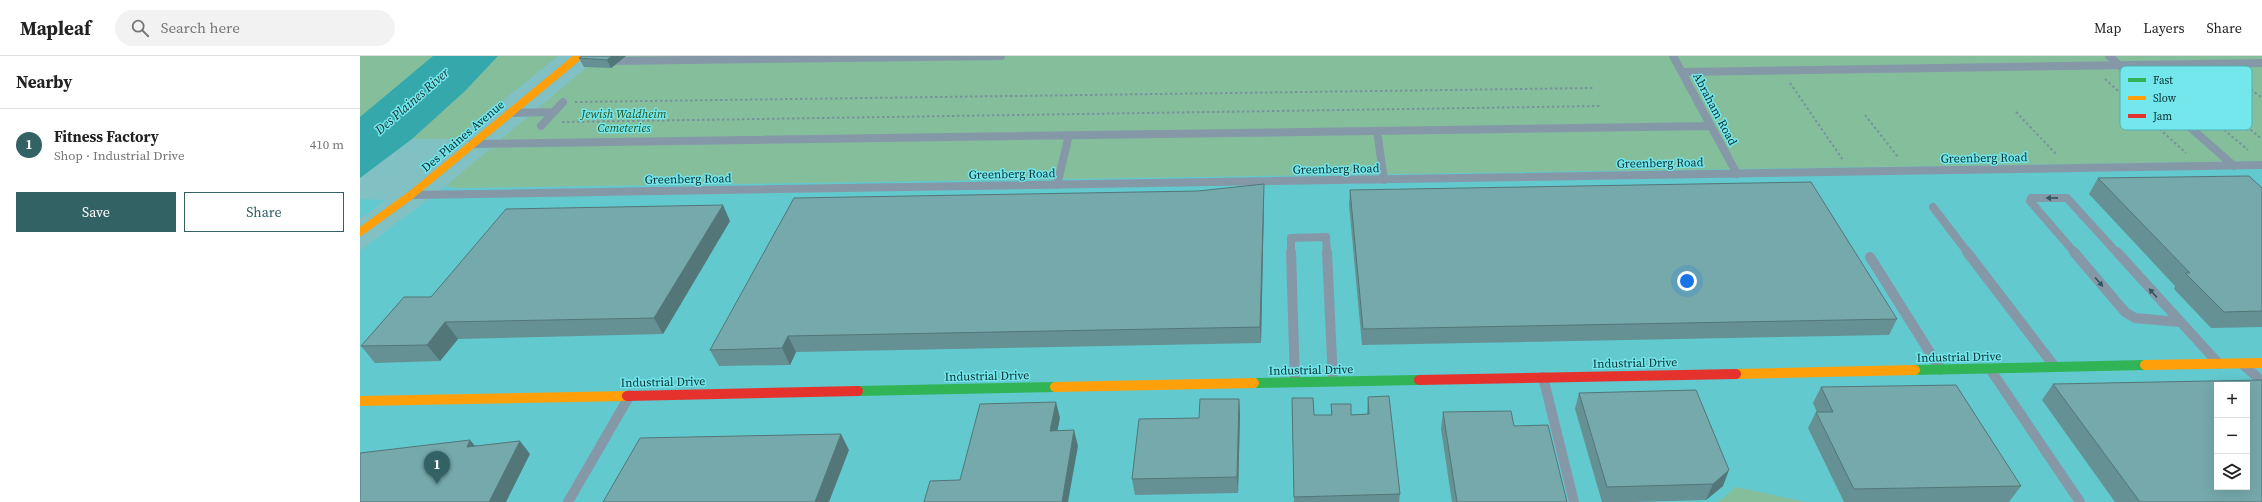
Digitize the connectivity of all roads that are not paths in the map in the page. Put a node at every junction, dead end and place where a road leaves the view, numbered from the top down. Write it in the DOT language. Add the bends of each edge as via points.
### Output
graph roads {
  1 [pos="1001,56"];
  2 [pos="1673,56"];
  3 [pos="2109,56"];
  4 [pos="575,59"];
  5 [pos="600,61"];
  6 [pos="588,62"];
  7 [pos="2262,63"];
  8 [pos="2119,65"];
  9 [pos="1682,72"];
  10 [pos="563,102"];
  11 [pos="510,112"];
  12 [pos="554,112"];
  13 [pos="543,124"];
  14 [pos="1711,126"];
  15 [pos="2193,130"];
  16 [pos="1377,131"];
  17 [pos="1069,136"];
  18 [pos="472,144"];
  19 [pos="2262,165"];
  20 [pos="2234,166"];
  21 [pos="1737,174"];
  22 [pos="1384,180"];
  23 [pos="1056,185"];
  24 [pos="410,195"];
  25 [pos="1933,207"];
  26 [pos="360,232"];
  27 [pos="1870,257"];
  28 [pos="2179,322"];
  29 [pos="2262,363"];
  30 [pos="2219,364"];
  31 [pos="2241,364"];
  32 [pos="2056,367"];
  33 [pos="1990,369"];
  34 [pos="1941,370"];
  35 [pos="1543,377"];
  36 [pos="1333,381"];
  37 [pos="2262,381"];
  38 [pos="1295,382"];
  39 [pos="630,395"];
  40 [pos="360,401"];
  41 [pos="568,502"];
  42 [pos="1574,502"];
  43 [pos="2080,502"];
  1 -- 5 [label="lane"];
  2 -- 9 [label="lane, Abraham Road"];
  3 -- 8 [label="lane"];
  4 -- 6 [label="lane"];
  4 -- 11 [label="street, Des Plaines Avenue"];
  7 -- 8 [label="lane"];
  8 -- 9 [label="lane"];
  9 -- 14 [label="lane, Abraham Road"];
  10 -- 12 [label="lane"];
  11 -- 12 [label="lane"];
  11 -- 18 [label="street, Des Plaines Avenue"];
  12 -- 13 [label="lane"];
  14 -- 16 [label="lane"];
  14 -- 21 [label="lane, Abraham Road"];
  15 -- 20 [label="lane"];
  16 -- 17 [label="lane"];
  16 -- 22 [label="lane"];
  17 -- 18 [label="lane"];
  17 -- 23 [label="lane"];
  18 -- 24 [label="street, Des Plaines Avenue"];
  19 -- 20 [label="lane, Greenberg Road"];
  20 -- 21 [label="lane, Greenberg Road"];
  21 -- 22 [label="lane, Greenberg Road"];
  22 -- 23 [label="lane, Greenberg Road"];
  23 -- 24 [label="lane, Greenberg Road"];
  24 -- 26 [label="street, Des Plaines Avenue"];
  25 -- 32 [label="lane"];
  27 -- 34 [label="lane"];
  28 -- 28 [label="lane, one-way" via="2067,198 2031,198 2030,201 2125,312 2135,318"];
  28 -- 30 [label="lane"];
  29 -- 31 [label="street, Industrial Drive"];
  30 -- 31 [label="street, Industrial Drive"];
  30 -- 32 [label="street, Industrial Drive"];
  31 -- 37 [label="lane"];
  32 -- 33 [label="street, Industrial Drive"];
  33 -- 34 [label="street, Industrial Drive"];
  33 -- 43 [label="lane"];
  34 -- 35 [label="street, Industrial Drive"];
  35 -- 36 [label="street, Industrial Drive"];
  35 -- 42 [label="lane"];
  36 -- 38 [label="street, Industrial Drive"];
  36 -- 38 [label="lane" via="1326,237 1319,237 1291,238"];
  38 -- 39 [label="street, Industrial Drive"];
  39 -- 40 [label="street, Industrial Drive"];
  39 -- 41 [label="lane"];
}
